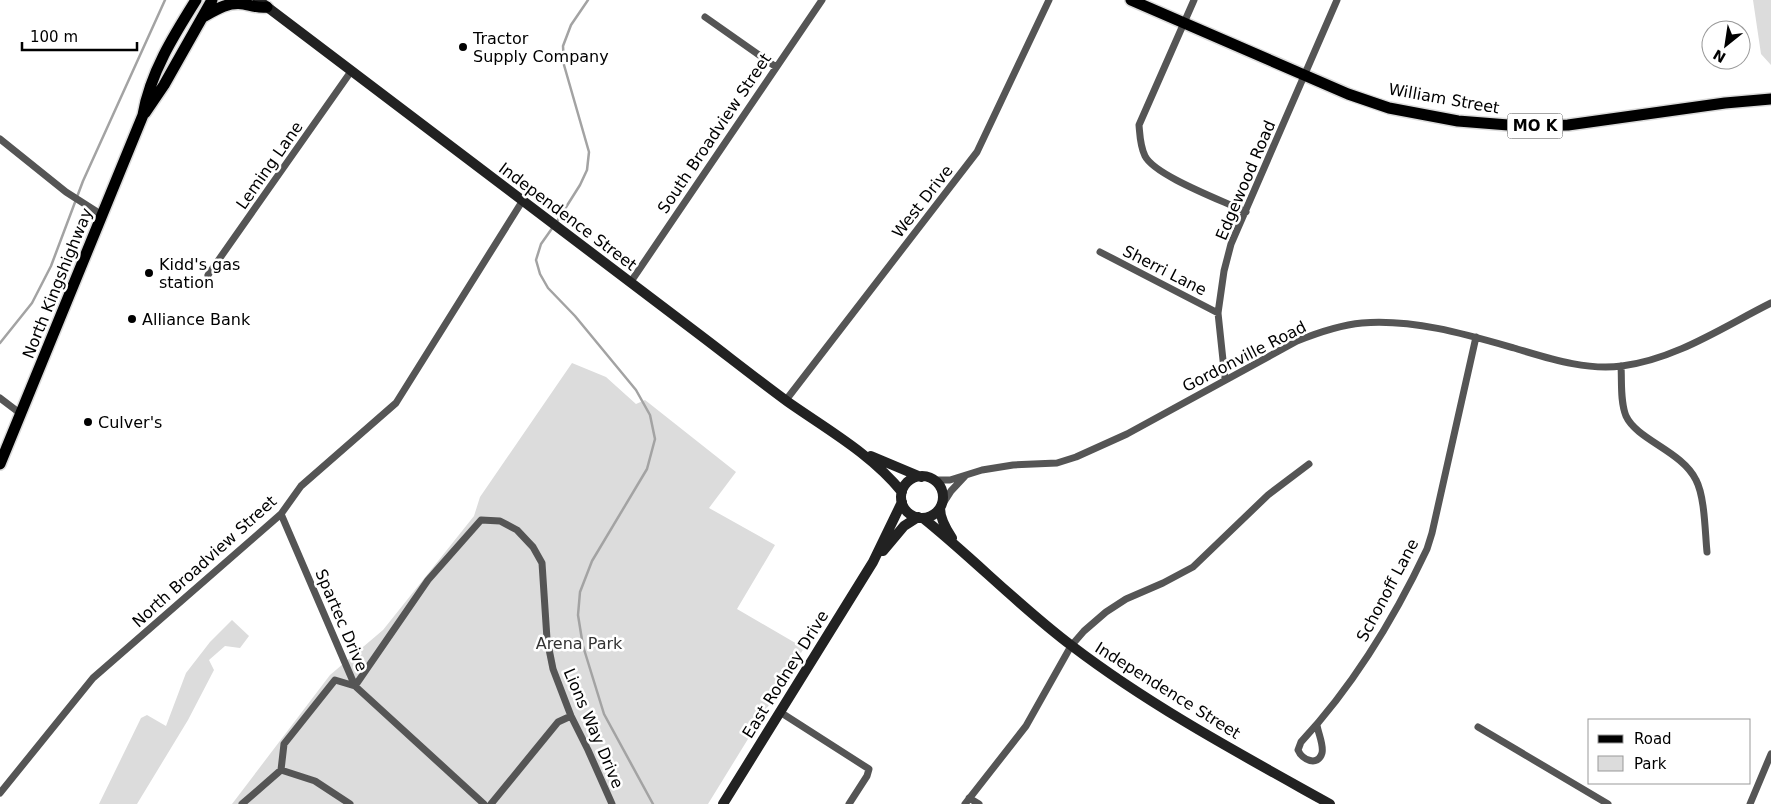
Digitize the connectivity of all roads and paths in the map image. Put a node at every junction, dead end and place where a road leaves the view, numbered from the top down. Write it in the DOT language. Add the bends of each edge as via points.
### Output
graph roads {
  1 [pos="212,0"];
  2 [pos="258,0"];
  3 [pos="822,0"];
  4 [pos="1049,0"];
  5 [pos="1131,0"];
  6 [pos="1194,0"];
  7 [pos="1337,0"];
  8 [pos="194,2"];
  9 [pos="265,4"];
  10 [pos="705,17"];
  11 [pos="201,18"];
  12 [pos="1184,23"];
  13 [pos="776,67"];
  14 [pos="352,70"];
  15 [pos="1304,76"];
  16 [pos="1771,99"];
  17 [pos="144,115"];
  18 [pos="0,139"];
  19 [pos="523,200"];
  20 [pos="1246,212"];
  21 [pos="102,215"];
  22 [pos="1100,252"];
  23 [pos="208,275"];
  24 [pos="630,283"];
  25 [pos="1771,303"];
  26 [pos="1218,313"];
  27 [pos="1476,337"];
  28 [pos="1621,366"];
  29 [pos="1226,379"];
  30 [pos="0,398"];
  31 [pos="786,400"];
  32 [pos="21,414"];
  33 [pos="863,453"];
  34 [pos="0,464"];
  35 [pos="1309,464"];
  36 [pos="965,476"];
  37 [pos="921,477"];
  38 [pos="934,480"];
  39 [pos="902,497"];
  40 [pos="941,506"];
  41 [pos="281,514"];
  42 [pos="920,518"];
  43 [pos="957,546"];
  44 [pos="1707,552"];
  45 [pos="874,561"];
  46 [pos="1072,646"];
  47 [pos="355,686"];
  48 [pos="780,712"];
  49 [pos="571,716"];
  50 [pos="1317,725"];
  51 [pos="1478,727"];
  52 [pos="1771,754"];
  53 [pos="281,770"];
  54 [pos="0,792"];
  55 [pos="967,801"];
  56 [pos="242,804"];
  57 [pos="350,804"];
  58 [pos="484,804"];
  59 [pos="491,804"];
  60 [pos="612,804"];
  61 [pos="723,804"];
  62 [pos="849,804"];
  63 [pos="979,804"];
  64 [pos="1330,804"];
  65 [pos="1608,804"];
  66 [pos="1750,804"];
  1 -- 11 [label="main road, North Kingshighway"];
  2 -- 9 [label="street, Independence Street"];
  3 -- 13 [label="street, South Broadview Street"];
  4 -- 31 [label="street, West Drive" via="977,152"];
  5 -- 12 [label="main road, William Street / MO K"];
  6 -- 12 [label="street"];
  7 -- 15 [label="street, Edgewood Road"];
  8 -- 17 [label="main road, North Kingshighway" via="154,76"];
  9 -- 11 [label="main road" via="257,8 232,4"];
  9 -- 14 [label="street, Independence Street"];
  10 -- 13 [label="street"];
  11 -- 17 [label="main road, North Kingshighway"];
  12 -- 15 [label="main road, William Street / MO K"];
  12 -- 20 [label="street" via="1139,125 1140,142 1146,158 1162,173"];
  13 -- 24 [label="street, South Broadview Street"];
  14 -- 19 [label="street, Independence Street"];
  14 -- 23 [label="street, Leming Lane"];
  15 -- 16 [label="main road, William Street / MO K" via="1389,108 1458,120 1521,126 1568,125"];
  15 -- 20 [label="street, Edgewood Road"];
  17 -- 21 [label="main road, North Kingshighway"];
  18 -- 21 [label="street" via="66,192"];
  19 -- 24 [label="street, Independence Street"];
  19 -- 41 [label="street, North Broadview Street" via="396,403 301,486"];
  20 -- 26 [label="street, Edgewood Road" via="1231,244"];
  21 -- 32 [label="main road, North Kingshighway"];
  22 -- 26 [label="street, Sherri Lane"];
  24 -- 31 [label="street, Independence Street"];
  25 -- 28 [label="street, Gordonville Road" via="1686,348 1656,359"];
  26 -- 29 [label="street, Edgewood Road"];
  27 -- 28 [label="street, Gordonville Road" via="1551,359"];
  27 -- 29 [label="street, Gordonville Road" via="1411,324 1361,323 1296,341"];
  27 -- 50 [label="street, Schonoff Lane" via="1427,549 1371,652"];
  28 -- 44 [label="street" via="1622,403 1631,425 1672,453 1696,480 1701,494"];
  29 -- 36 [label="street, Gordonville Road" via="1127,434 1076,456 1057,463 1012,464"];
  30 -- 32 [label="street"];
  31 -- 33 [label="street, Independence Street"];
  32 -- 34 [label="main road, North Kingshighway"];
  33 -- 37 [label="street, Independence Street"];
  33 -- 39 [label="street, Independence Street" via="887,474"];
  35 -- 46 [label="street" via="1268,496 1193,567 1106,612"];
  36 -- 38 [label="street, Gordonville Road"];
  36 -- 40 [label="street"];
  37 -- 38 [label="street"];
  37 -- 39 [label="street" via="907,483"];
  38 -- 40 [label="street" via="943,494"];
  39 -- 42 [label="street" via="910,513"];
  39 -- 45 [label="street, East Rodney Drive"];
  40 -- 42 [label="street" via="936,513"];
  40 -- 43 [label="street, Independence Street" via="944,526"];
  41 -- 47 [label="street, Spartec Drive"];
  41 -- 54 [label="street, North Broadview Street" via="93,678"];
  42 -- 43 [label="street, Independence Street"];
  42 -- 45 [label="street, East Rodney Drive" via="904,526"];
  43 -- 46 [label="street, Independence Street"];
  45 -- 48 [label="street, East Rodney Drive"];
  46 -- 55 [label="street" via="1026,726"];
  46 -- 64 [label="street, Independence Street" via="1138,693"];
  47 -- 49 [label="street, Lions Way Drive" via="428,580 481,520 500,521 517,530 534,547 542,563 550,654"];
  47 -- 53 [label="street" via="335,680 284,744"];
  47 -- 58 [label="street, Spartec Drive"];
  48 -- 61 [label="street, East Rodney Drive"];
  48 -- 62 [label="street" via="869,769"];
  49 -- 59 [label="street" via="558,722"];
  49 -- 60 [label="street, Lions Way Drive"];
  50 -- 50 [label="street, Schonoff Lane" via="1298,750 1306,760 1314,761 1322,753"];
  51 -- 65 [label="street"];
  52 -- 66 [label="street"];
  53 -- 56 [label="street"];
  53 -- 57 [label="street" via="315,780"];
  55 -- 63 [label="street"];
}
